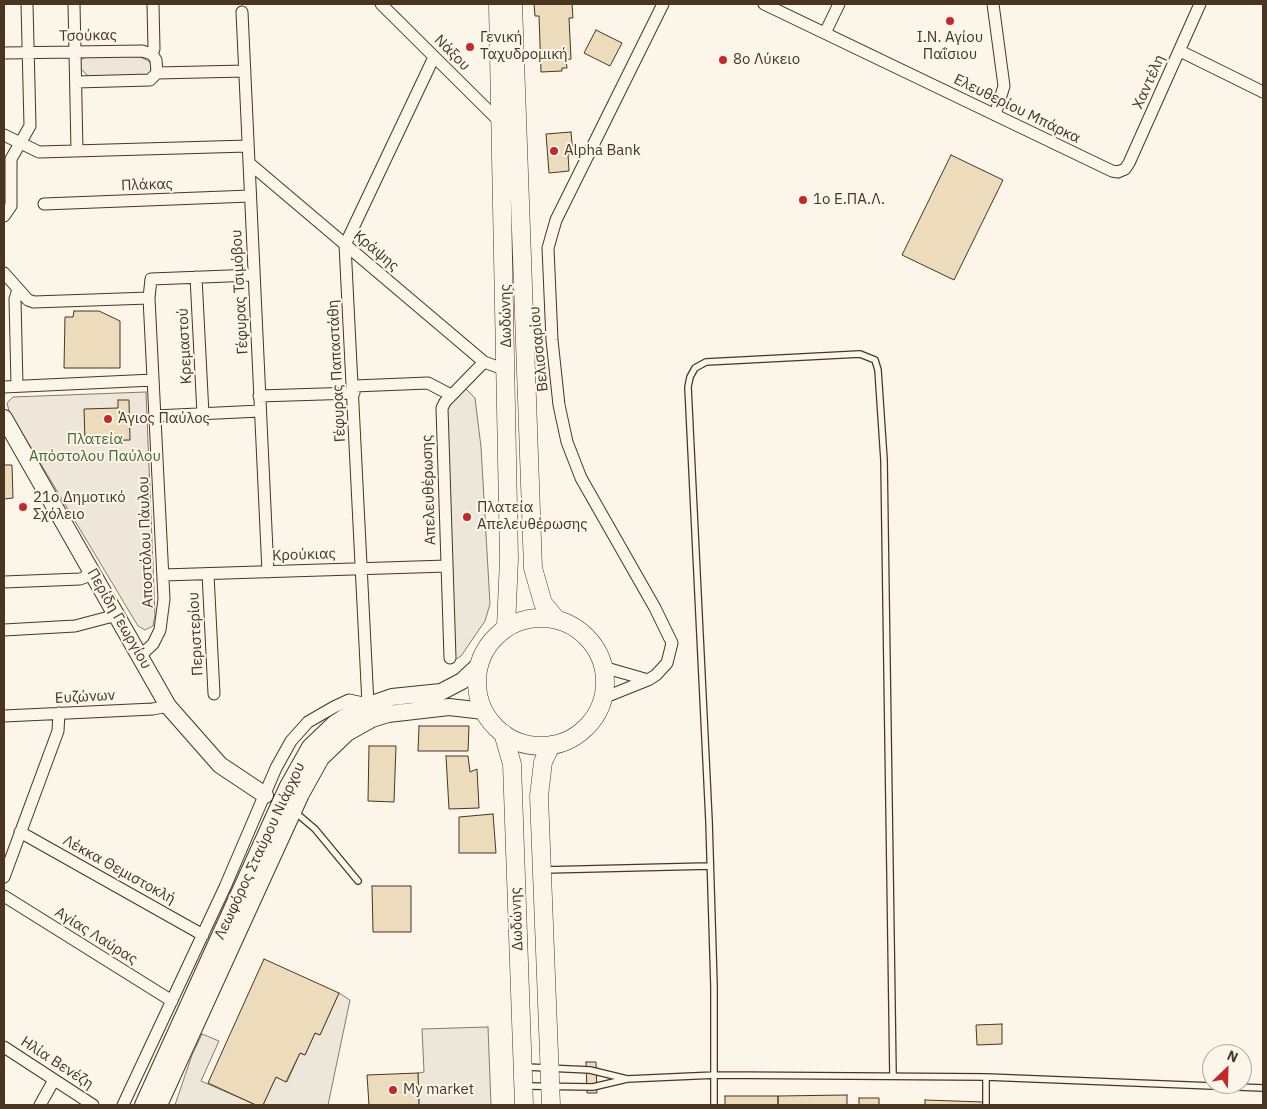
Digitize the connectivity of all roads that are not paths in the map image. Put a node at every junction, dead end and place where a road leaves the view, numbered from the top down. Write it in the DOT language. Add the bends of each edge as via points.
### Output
graph roads {
  1 [pos="27,4"];
  2 [pos="74,4"];
  3 [pos="153,4"];
  4 [pos="381,4"];
  5 [pos="498,4"];
  6 [pos="513,4"];
  7 [pos="663,4"];
  8 [pos="764,4"];
  9 [pos="839,4"];
  10 [pos="993,4"];
  11 [pos="1200,4"];
  12 [pos="242,12"];
  13 [pos="825,33"];
  14 [pos="1180,50"];
  15 [pos="28,52"];
  16 [pos="75,52"];
  17 [pos="4,53"];
  18 [pos="152,54"];
  19 [pos="434,57"];
  20 [pos="245,71"];
  21 [pos="157,73"];
  22 [pos="76,82"];
  23 [pos="1263,92"];
  24 [pos="995,115"];
  25 [pos="502,124"];
  26 [pos="4,135"];
  27 [pos="21,143"];
  28 [pos="248,146"];
  29 [pos="77,151"];
  30 [pos="249,164"];
  31 [pos="1122,171"];
  32 [pos="250,196"];
  33 [pos="44,204"];
  34 [pos="4,216"];
  35 [pos="345,245"];
  36 [pos="4,273"];
  37 [pos="254,275"];
  38 [pos="196,277"];
  39 [pos="18,289"];
  40 [pos="149,298"];
  41 [pos="484,362"];
  42 [pos="506,370"];
  43 [pos="153,380"];
  44 [pos="17,386"];
  45 [pos="4,387"];
  46 [pos="354,389"];
  47 [pos="451,395"];
  48 [pos="259,396"];
  49 [pos="260,411"];
  50 [pos="203,414"];
  51 [pos="155,416"];
  52 [pos="4,418"];
  53 [pos="10,438"];
  54 [pos="447,566"];
  55 [pos="362,568"];
  56 [pos="268,572"];
  57 [pos="93,574"];
  58 [pos="208,574"];
  59 [pos="163,575"];
  60 [pos="4,582"];
  61 [pos="117,615"];
  62 [pos="557,620"];
  63 [pos="506,628"];
  64 [pos="4,630"];
  65 [pos="140,656"];
  66 [pos="450,658"];
  67 [pos="478,666"];
  68 [pos="603,667"];
  69 [pos="648,680"];
  70 [pos="214,694"];
  71 [pos="603,698"];
  72 [pos="368,704"];
  73 [pos="168,706"];
  74 [pos="484,711"];
  75 [pos="59,714"];
  76 [pos="4,716"];
  77 [pos="503,733"];
  78 [pos="551,745"];
  79 [pos="265,796"];
  80 [pos="294,811"];
  81 [pos="20,832"];
  82 [pos="709,866"];
  83 [pos="542,870"];
  84 [pos="4,877"];
  85 [pos="358,881"];
  86 [pos="4,896"];
  87 [pos="203,935"];
  88 [pos="172,1001"];
  89 [pos="4,1047"];
  90 [pos="523,1067"];
  91 [pos="550,1068"];
  92 [pos="716,1076"];
  93 [pos="893,1076"];
  94 [pos="986,1077"];
  95 [pos="627,1079"];
  96 [pos="54,1080"];
  97 [pos="524,1086"];
  98 [pos="551,1086"];
  99 [pos="1263,1088"];
  100 [pos="40,1105"];
  101 [pos="93,1105"];
  102 [pos="123,1105"];
  103 [pos="143,1105"];
  104 [pos="159,1105"];
  105 [pos="524,1105"];
  106 [pos="551,1105"];
  107 [pos="714,1105"];
  108 [pos="986,1105"];
  1 -- 15 [label="street"];
  2 -- 16 [label="street"];
  3 -- 18 [label="street"];
  4 -- 19 [label="street, Νάξου"];
  5 -- 25 [label="main road, Δωδώνης"];
  6 -- 62 [label="main road, Δωδώνης" via="533,568 543,603"];
  7 -- 69 [label="street, Βελισσαρίου" via="556,220 547,256 559,405 567,442 581,478 672,643 667,663"];
  8 -- 13 [label="street, Ελευθερίου Μπάρκα"];
  9 -- 13 [label="street"];
  10 -- 24 [label="street" via="1004,86"];
  11 -- 14 [label="street, Χαντέλη"];
  12 -- 20 [label="street, Γέφυρας Τσιμόβου"];
  13 -- 24 [label="street, Ελευθερίου Μπάρκα"];
  14 -- 23 [label="street"];
  14 -- 31 [label="street, Χαντέλη" via="1129,163"];
  15 -- 16 [label="street, Τσούκας"];
  15 -- 17 [label="street, Τσούκας"];
  15 -- 27 [label="street" via="30,126"];
  16 -- 18 [label="street, Τσούκας" via="142,50"];
  16 -- 22 [label="street"];
  18 -- 21 [label="street"];
  19 -- 25 [label="street, Νάξου"];
  19 -- 35 [label="street, Γέφυρας Παπαστάθη"];
  20 -- 21 [label="street"];
  20 -- 28 [label="street, Γέφυρας Τσιμόβου"];
  21 -- 22 [label="street" via="144,81"];
  22 -- 29 [label="street"];
  24 -- 31 [label="street, Ελευθερίου Μπάρκα" via="1112,171"];
  25 -- 42 [label="main road, Δωδώνης"];
  26 -- 27 [label="street"];
  27 -- 29 [label="street" via="39,152"];
  27 -- 34 [label="street" via="10,164 11,206"];
  28 -- 29 [label="street"];
  28 -- 30 [label="street, Γέφυρας Τσιμόβου"];
  30 -- 32 [label="street, Γέφυρας Τσιμόβου"];
  30 -- 35 [label="street, Κράψης"];
  32 -- 33 [label="street, Πλάκας"];
  32 -- 37 [label="street, Γέφυρας Τσιμόβου"];
  35 -- 41 [label="street, Κράψης"];
  35 -- 46 [label="street, Γέφυρας Παπαστάθη"];
  36 -- 39 [label="street"];
  37 -- 38 [label="street"];
  37 -- 48 [label="street, Γέφυρας Τσιμόβου"];
  38 -- 40 [label="street" via="151,279"];
  38 -- 50 [label="street, Κρεμαστού"];
  39 -- 40 [label="street" via="34,302"];
  39 -- 44 [label="street" via="15,299"];
  40 -- 43 [label="street, Αποστόλου Πάυλου"];
  41 -- 42 [label="street"];
  41 -- 47 [label="street, Απελευθέρωσης"];
  42 -- 63 [label="main road, Δωδώνης" via="509,559"];
  43 -- 44 [label="street"];
  43 -- 51 [label="street, Αποστόλου Πάυλου"];
  44 -- 45 [label="street"];
  46 -- 47 [label="street" via="428,383"];
  46 -- 48 [label="street"];
  46 -- 55 [label="street, Γέφυρας Παπαστάθη"];
  47 -- 54 [label="street, Απελευθέρωσης" via="442,409"];
  48 -- 49 [label="street, Γέφυρας Τσιμόβου"];
  49 -- 50 [label="street"];
  49 -- 56 [label="street, Γέφυρας Τσιμόβου"];
  50 -- 51 [label="street"];
  51 -- 59 [label="street, Αποστόλου Πάυλου"];
  52 -- 53 [label="main road, Περίδη Γεωργίου"];
  53 -- 57 [label="main road, Περίδη Γεωργίου"];
  54 -- 55 [label="street, Κρούκιας"];
  54 -- 66 [label="street, Απελευθέρωσης"];
  55 -- 56 [label="street, Κρούκιας"];
  55 -- 72 [label="street, Γέφυρας Παπαστάθη"];
  56 -- 58 [label="street, Κρούκιας"];
  57 -- 60 [label="street" via="80,579"];
  57 -- 61 [label="main road, Περίδη Γεωργίου"];
  58 -- 59 [label="street, Κρούκιας"];
  58 -- 70 [label="street, Περιστερίου"];
  59 -- 65 [label="street, Αποστόλου Πάυλου" via="162,624 153,644"];
  61 -- 64 [label="street" via="75,626"];
  61 -- 65 [label="main road, Περίδη Γεωργίου"];
  62 -- 63 [label="main road, Δωδώνης" via="532,618"];
  62 -- 68 [label="main road, Δωδώνης" via="569,624 589,639"];
  63 -- 67 [label="main road, Δωδώνης" via="489,643"];
  65 -- 73 [label="main road, Περίδη Γεωργίου"];
  67 -- 72 [label="main road, Λεωφόρος Σταύρου Νιάρχου" via="462,681 442,692 392,697"];
  67 -- 74 [label="main road, Δωδώνης" via="477,691"];
  68 -- 69 [label="street"];
  68 -- 71 [label="main road, Δωδώνης"];
  69 -- 71 [label="street, Βελισσαρίου"];
  71 -- 78 [label="main road, Δωδώνης" via="593,720 584,730"];
  72 -- 79 [label="street" via="349,700 318,716 294,735"];
  72 -- 103 [label="main road, Λεωφόρος Σταύρου Νιάρχου" via="320,736 295,770"];
  73 -- 75 [label="street, Ευζώνων"];
  73 -- 79 [label="main road, Περίδη Γεωργίου" via="220,765"];
  74 -- 77 [label="main road, Δωδώνης"];
  74 -- 80 [label="main road, Λεωφόρος Σταύρου Νιάρχου" via="449,707 412,710 388,714 360,725 337,741 321,758"];
  75 -- 76 [label="street, Ευζώνων"];
  75 -- 81 [label="street" via="58,731"];
  77 -- 78 [label="main road, Δωδώνης" via="526,744"];
  77 -- 90 [label="main road, Δωδώνης" via="512,764"];
  78 -- 83 [label="main road, Δωδώνης" via="540,772"];
  79 -- 87 [label="street"];
  80 -- 85 [label="lane" via="315,830"];
  80 -- 104 [label="main road, Λεωφόρος Σταύρου Νιάρχου"];
  81 -- 84 [label="street"];
  81 -- 87 [label="street, Λέκκα Θεμιστοκλή"];
  82 -- 83 [label="lane"];
  82 -- 92 [label="lane"];
  82 -- 93 [label="lane" via="690,377 700,365 719,360 869,356 878,370 884,460"];
  83 -- 91 [label="main road, Δωδώνης"];
  86 -- 88 [label="street, Αγίας Λαύρας"];
  87 -- 88 [label="street"];
  88 -- 102 [label="street"];
  89 -- 96 [label="street, Ηλία Βενέζη"];
  90 -- 91 [label="lane"];
  90 -- 97 [label="main road, Δωδώνης"];
  91 -- 95 [label="lane" via="590,1070"];
  91 -- 98 [label="main road, Δωδώνης"];
  92 -- 93 [label="lane"];
  92 -- 95 [label="lane"];
  92 -- 107 [label="lane"];
  93 -- 94 [label="lane"];
  94 -- 99 [label="lane"];
  94 -- 108 [label="lane"];
  95 -- 98 [label="lane" via="593,1087"];
  96 -- 100 [label="street"];
  96 -- 101 [label="street, Ηλία Βενέζη"];
  97 -- 98 [label="lane"];
  97 -- 105 [label="main road, Δωδώνης"];
  98 -- 106 [label="main road, Δωδώνης"];
}
